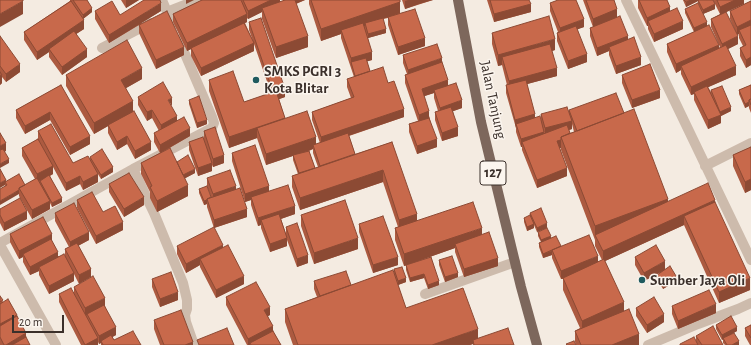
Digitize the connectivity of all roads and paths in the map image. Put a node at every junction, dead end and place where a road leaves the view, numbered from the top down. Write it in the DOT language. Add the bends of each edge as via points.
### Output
graph roads {
  1 [pos="162,0"];
  2 [pos="196,0"];
  3 [pos="458,0"];
  4 [pos="626,0"];
  5 [pos="167,13"];
  6 [pos="102,48"];
  7 [pos="751,143"];
  8 [pos="705,166"];
  9 [pos="133,169"];
  10 [pos="0,244"];
  11 [pos="751,260"];
  12 [pos="515,262"];
  13 [pos="425,294"];
  14 [pos="751,303"];
  15 [pos="56,345"];
  16 [pos="194,345"];
  17 [pos="537,345"];
  18 [pos="648,345"];
  1 -- 5 [label="street"];
  2 -- 5 [label="street"];
  3 -- 12 [label="main road, Jalan Tanjung / 127" via="480,122"];
  4 -- 8 [label="street"];
  5 -- 6 [label="street"];
  5 -- 9 [label="street" via="214,123 212,128"];
  7 -- 8 [label="street"];
  8 -- 11 [label="street"];
  9 -- 10 [label="street"];
  9 -- 16 [label="street" via="183,283 187,300 186,322"];
  10 -- 15 [label="street"];
  12 -- 13 [label="street"];
  12 -- 17 [label="main road, Jalan Tanjung / 127"];
  14 -- 18 [label="street"];
}
